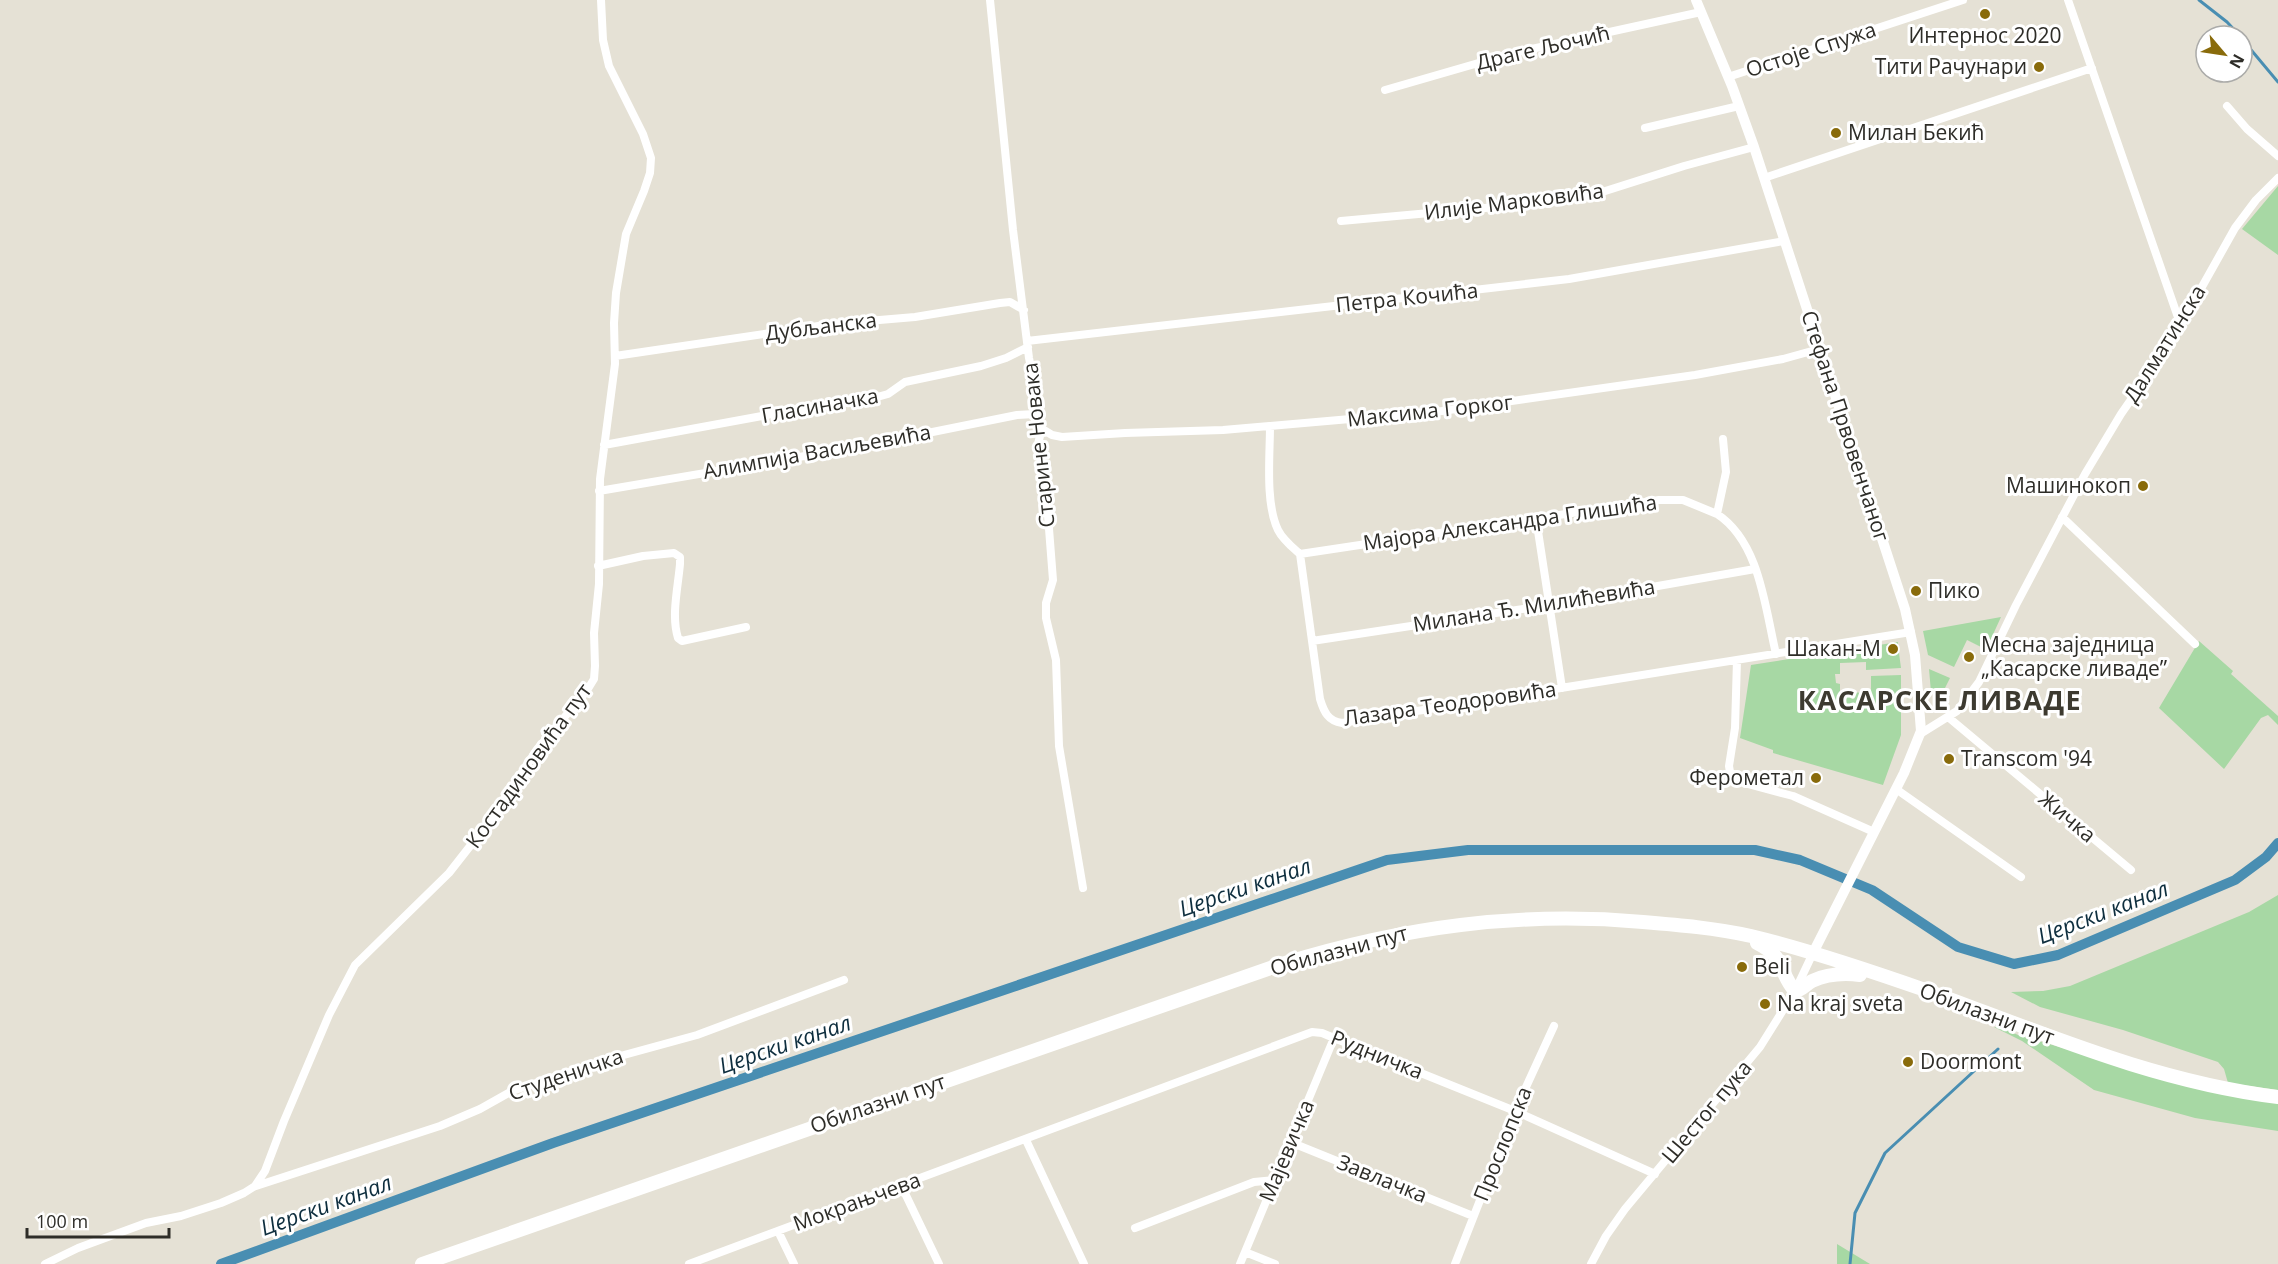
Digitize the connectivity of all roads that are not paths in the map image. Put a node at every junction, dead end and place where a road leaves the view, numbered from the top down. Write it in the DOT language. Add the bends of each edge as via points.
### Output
graph roads {
  1 [pos="601,0"];
  2 [pos="990,0"];
  3 [pos="1696,0"];
  4 [pos="1963,0"];
  5 [pos="2068,0"];
  6 [pos="1701,12"];
  7 [pos="2092,68"];
  8 [pos="1728,77"];
  9 [pos="1385,90"];
  10 [pos="2227,105"];
  11 [pos="1739,106"];
  12 [pos="1645,128"];
  13 [pos="1754,147"];
  14 [pos="2278,156"];
  15 [pos="1764,178"];
  16 [pos="2278,178"];
  17 [pos="1341,221"];
  18 [pos="1784,241"];
  19 [pos="1024,310"];
  20 [pos="2181,326"];
  21 [pos="1028,344"];
  22 [pos="1819,349"];
  23 [pos="615,356"];
  24 [pos="1035,414"];
  25 [pos="1270,426"];
  26 [pos="1039,427"];
  27 [pos="1724,439"];
  28 [pos="604,445"];
  29 [pos="599,491"];
  30 [pos="1718,514"];
  31 [pos="2062,517"];
  32 [pos="1536,519"];
  33 [pos="1300,554"];
  34 [pos="598,566"];
  35 [pos="1755,569"];
  36 [pos="1549,605"];
  37 [pos="746,627"];
  38 [pos="1911,632"];
  39 [pos="1312,641"];
  40 [pos="2195,645"];
  41 [pos="1776,654"];
  42 [pos="1737,660"];
  43 [pos="1562,688"];
  44 [pos="1948,717"];
  45 [pos="1920,735"];
  46 [pos="1896,789"];
  47 [pos="1874,832"];
  48 [pos="2131,870"];
  49 [pos="2021,878"];
  50 [pos="1083,888"];
  51 [pos="1746,935"];
  52 [pos="1814,953"];
  53 [pos="1870,973"];
  54 [pos="844,980"];
  55 [pos="1795,991"];
  56 [pos="1554,1026"];
  57 [pos="1334,1038"];
  58 [pos="2278,1097"];
  59 [pos="1515,1111"];
  60 [pos="1026,1140"];
  61 [pos="1290,1142"];
  62 [pos="1655,1174"];
  63 [pos="1274,1180"];
  64 [pos="901,1185"];
  65 [pos="255,1186"];
  66 [pos="1473,1216"];
  67 [pos="1135,1228"];
  68 [pos="778,1231"];
  69 [pos="1245,1252"];
  70 [pos="45,1264"];
  71 [pos="422,1264"];
  72 [pos="689,1264"];
  73 [pos="794,1264"];
  74 [pos="939,1264"];
  75 [pos="1084,1264"];
  76 [pos="1240,1264"];
  77 [pos="1275,1264"];
  78 [pos="1455,1264"];
  79 [pos="1591,1264"];
  1 -- 23 [label="street, Костадиновића пут" via="609,66 651,158 650,173 621,255"];
  2 -- 19 [label="street, Старине Новака"];
  3 -- 6 [label="street, Стефана Првовенчаног"];
  4 -- 8 [label="street, Остоје Спужа"];
  5 -- 7 [label="street"];
  6 -- 8 [label="street, Стефана Првовенчаног"];
  6 -- 9 [label="street, Драге Љочић" via="1513,52"];
  7 -- 15 [label="street"];
  7 -- 20 [label="street"];
  8 -- 11 [label="street, Стефана Првовенчаног"];
  10 -- 14 [label="street"];
  11 -- 12 [label="street"];
  11 -- 13 [label="street, Стефана Првовенчаног"];
  13 -- 15 [label="street, Стефана Првовенчаног"];
  13 -- 17 [label="street, Илије Марковића" via="1599,193"];
  15 -- 18 [label="street, Стефана Првовенчаног"];
  16 -- 20 [label="street, Далматинска" via="2235,228"];
  18 -- 21 [label="street, Петра Кочића" via="1569,279"];
  18 -- 22 [label="street, Стефана Првовенчаног"];
  19 -- 21 [label="street, Старине Новака"];
  19 -- 23 [label="street, Дубљанска" via="1010,302 1000,303"];
  20 -- 31 [label="street, Далматинска" via="2121,414"];
  21 -- 24 [label="street, Старине Новака" via="1036,392"];
  21 -- 28 [label="street, Гласиначка" via="1006,358 905,382 888,394 870,399"];
  22 -- 25 [label="street, Максима Горког" via="1746,366 1609,388 1442,411"];
  22 -- 38 [label="street, Стефана Првовенчаног"];
  23 -- 28 [label="street, Костадиновића пут"];
  24 -- 26 [label="street, Старине Новака"];
  24 -- 29 [label="street, Алимпија Васиљевића"];
  25 -- 26 [label="street, Максима Горког" via="1062,437"];
  25 -- 33 [label="street" via="1275,523"];
  26 -- 50 [label="street, Старине Новака" via="1053,580 1046,618 1056,660 1059,746"];
  27 -- 30 [label="street" via="1726,472"];
  28 -- 29 [label="street, Костадиновића пут"];
  29 -- 34 [label="street, Костадиновића пут"];
  30 -- 32 [label="street, Мајора Александра Глишића" via="1683,500 1659,500"];
  30 -- 35 [label="street" via="1735,530"];
  31 -- 40 [label="street"];
  31 -- 44 [label="street, Далматинска" via="1979,682 1966,702"];
  32 -- 33 [label="street, Мајора Александра Глишића"];
  32 -- 36 [label="street"];
  33 -- 39 [label="street, Лазара Теодоровића"];
  34 -- 37 [label="street" via="675,553 680,557 678,638 682,641"];
  34 -- 65 [label="street, Костадиновића пут" via="594,679 538,748 449,873 355,965 329,1015 265,1171"];
  35 -- 36 [label="street, Милана Ђ. Милићевића"];
  35 -- 41 [label="street"];
  36 -- 39 [label="street, Милана Ђ. Милићевића"];
  36 -- 43 [label="street"];
  38 -- 41 [label="street, Лазара Теодоровића"];
  38 -- 45 [label="street, Стефана Првовенчаног"];
  39 -- 43 [label="street, Лазара Теодоровића" via="1320,699 1335,722"];
  41 -- 42 [label="street, Лазара Теодоровића"];
  42 -- 43 [label="street, Лазара Теодоровића"];
  42 -- 47 [label="street" via="1730,772 1744,783 1793,796"];
  44 -- 45 [label="street, Далматинска"];
  44 -- 48 [label="street, Жичка"];
  45 -- 46 [label="street, Стефана Првовенчаног"];
  46 -- 47 [label="street, Стефана Првовенчаног"];
  46 -- 49 [label="street"];
  47 -- 52 [label="street, Стефана Првовенчаног"];
  51 -- 52 [label="main road, Обилазни пут"];
  51 -- 55 [label="main road" via="1774,954"];
  51 -- 71 [label="main road, Обилазни пут" via="1667,924 1560,918 1474,922 1375,939 1207,989"];
  52 -- 53 [label="main road, Обилазни пут"];
  52 -- 55 [label="street, Шестог пука"];
  53 -- 55 [label="main road" via="1828,976"];
  53 -- 58 [label="main road, Обилазни пут" via="2144,1069 2209,1086"];
  54 -- 65 [label="street, Студеничка" via="697,1035 512,1091 440,1126"];
  55 -- 62 [label="street, Шестог пука" via="1760,1047"];
  56 -- 59 [label="street, Прослопска"];
  57 -- 59 [label="street, Рудничка"];
  57 -- 60 [label="street, Рудничка" via="1312,1032"];
  57 -- 61 [label="street, Мајевичка"];
  59 -- 62 [label="street, Рудничка"];
  59 -- 66 [label="street, Прослопска"];
  60 -- 64 [label="street, Мокрањчева"];
  60 -- 75 [label="street"];
  61 -- 63 [label="street, Мајевичка"];
  61 -- 66 [label="street, Завлачка"];
  62 -- 79 [label="street, Шестог пука" via="1619,1218"];
  63 -- 67 [label="street" via="1254,1182"];
  63 -- 69 [label="street, Мајевичка"];
  64 -- 68 [label="street, Мокрањчева"];
  64 -- 74 [label="street"];
  65 -- 70 [label="street" via="221,1203 120,1232"];
  66 -- 78 [label="street, Прослопска"];
  68 -- 72 [label="street, Мокрањчева"];
  68 -- 73 [label="street"];
  69 -- 76 [label="street, Мајевичка"];
  69 -- 77 [label="street"];
}
